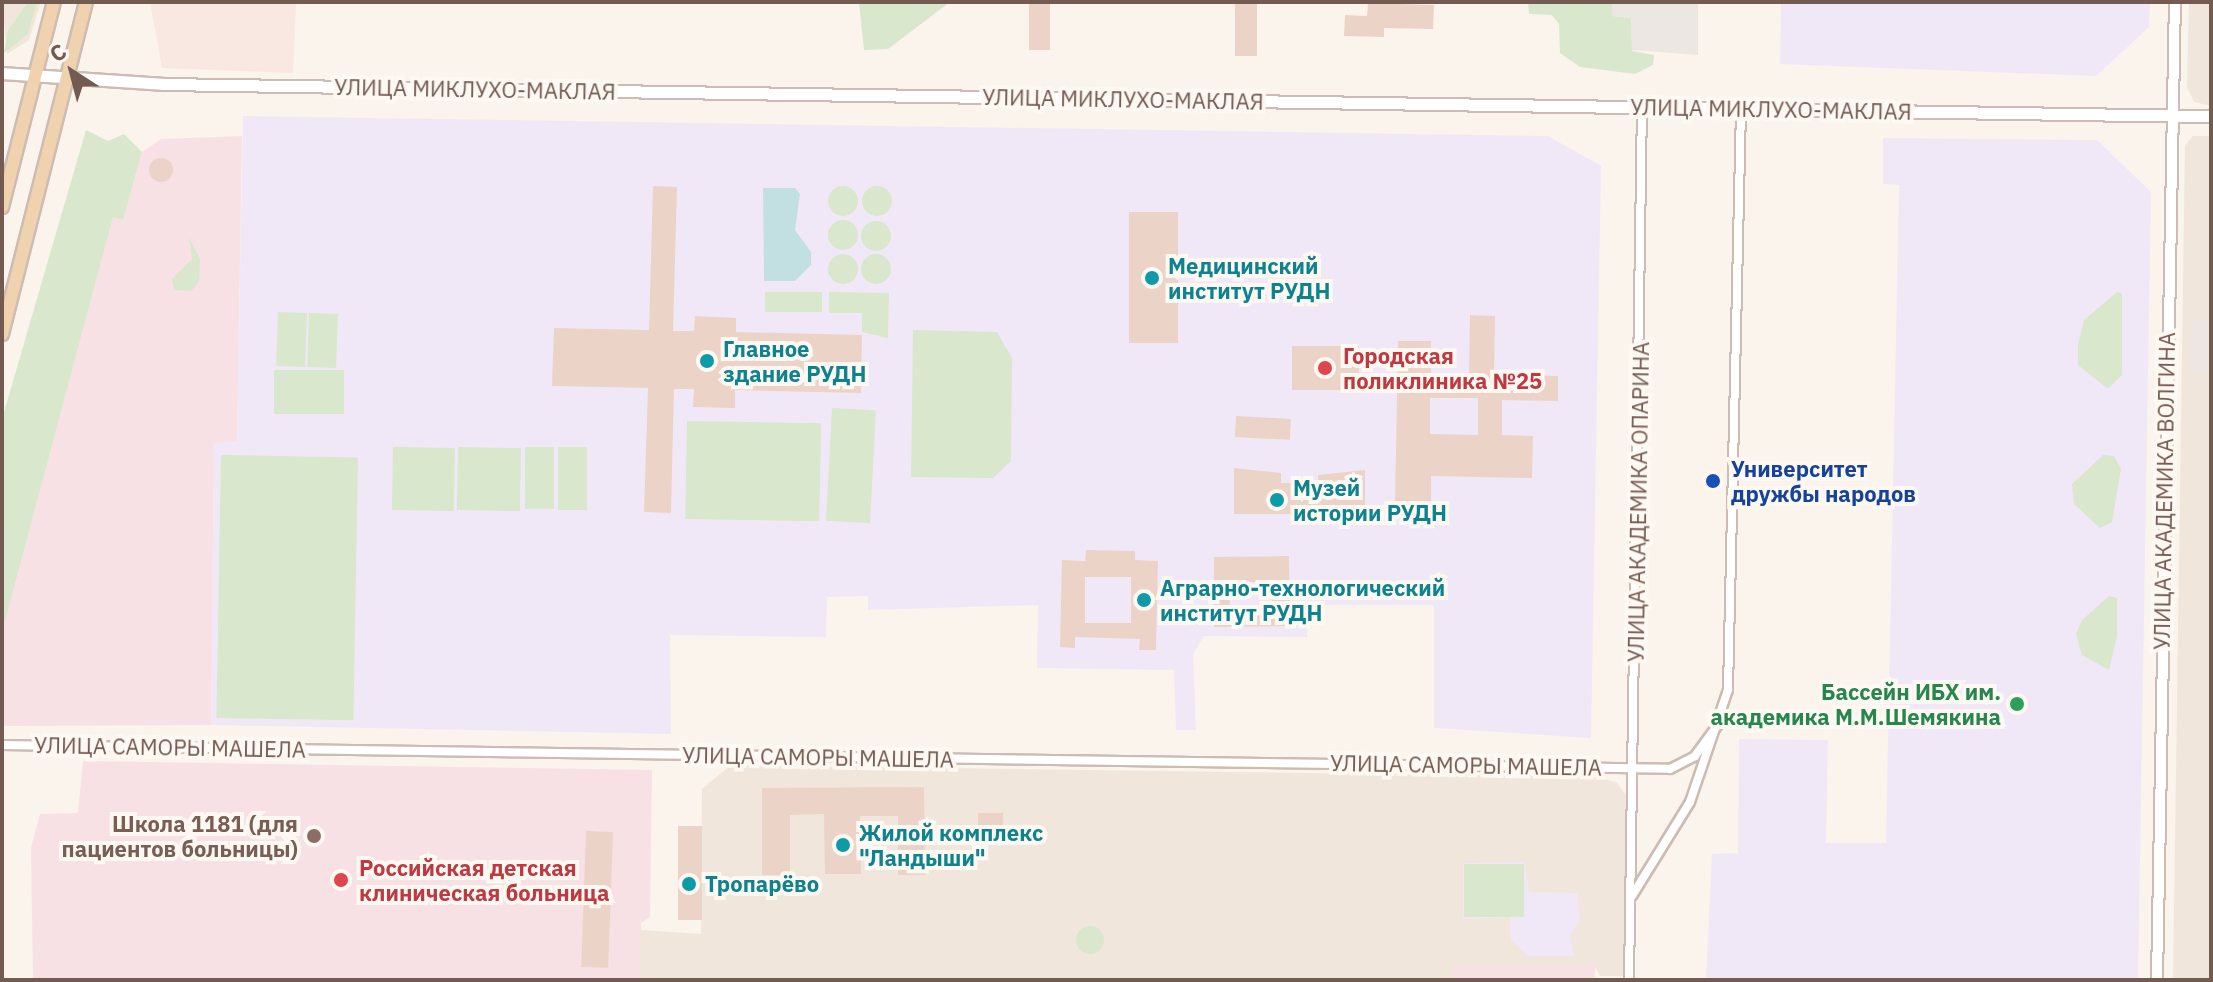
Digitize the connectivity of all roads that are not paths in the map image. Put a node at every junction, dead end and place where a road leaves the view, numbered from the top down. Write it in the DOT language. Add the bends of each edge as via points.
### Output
graph roads {
  1 [pos="54,2"];
  2 [pos="86,2"];
  3 [pos="2175,2"];
  4 [pos="2,73"];
  5 [pos="36,73"];
  6 [pos="68,77"];
  7 [pos="1642,107"];
  8 [pos="1741,108"];
  9 [pos="2172,115"];
  10 [pos="2211,116"];
  11 [pos="2,207"];
  12 [pos="2,334"];
  13 [pos="1723,718"];
  14 [pos="2,745"];
  15 [pos="1634,768"];
  16 [pos="1631,897"];
  17 [pos="1629,980"];
  18 [pos="2157,980"];
  1 -- 5 [label="main road"];
  2 -- 6 [label="main road"];
  3 -- 9 [label="street, УЛИЦА АКАДЕМИКА ВОЛГИНА"];
  4 -- 5 [label="main road, УЛИЦА МИКЛУХО-МАКЛАЯ"];
  5 -- 6 [label="main road, УЛИЦА МИКЛУХО-МАКЛАЯ"];
  5 -- 11 [label="main road"];
  6 -- 7 [label="main road, УЛИЦА МИКЛУХО-МАКЛАЯ" via="163,84"];
  6 -- 12 [label="main road"];
  7 -- 8 [label="main road, УЛИЦА МИКЛУХО-МАКЛАЯ"];
  7 -- 15 [label="street, УЛИЦА АКАДЕМИКА ОПАРИНА"];
  8 -- 9 [label="main road, УЛИЦА МИКЛУХО-МАКЛАЯ"];
  8 -- 13 [label="street" via="1734,540"];
  9 -- 10 [label="main road, УЛИЦА МИКЛУХО-МАКЛАЯ"];
  9 -- 18 [label="street, УЛИЦА АКАДЕМИКА ВОЛГИНА"];
  13 -- 15 [label="street, УЛИЦА САМОРЫ МАШЕЛА" via="1685,764"];
  13 -- 16 [label="street" via="1690,802"];
  14 -- 15 [label="street, УЛИЦА САМОРЫ МАШЕЛА"];
  15 -- 16 [label="street, УЛИЦА АКАДЕМИКА ОПАРИНА"];
  16 -- 17 [label="street, УЛИЦА АКАДЕМИКА ОПАРИНА"];
}
